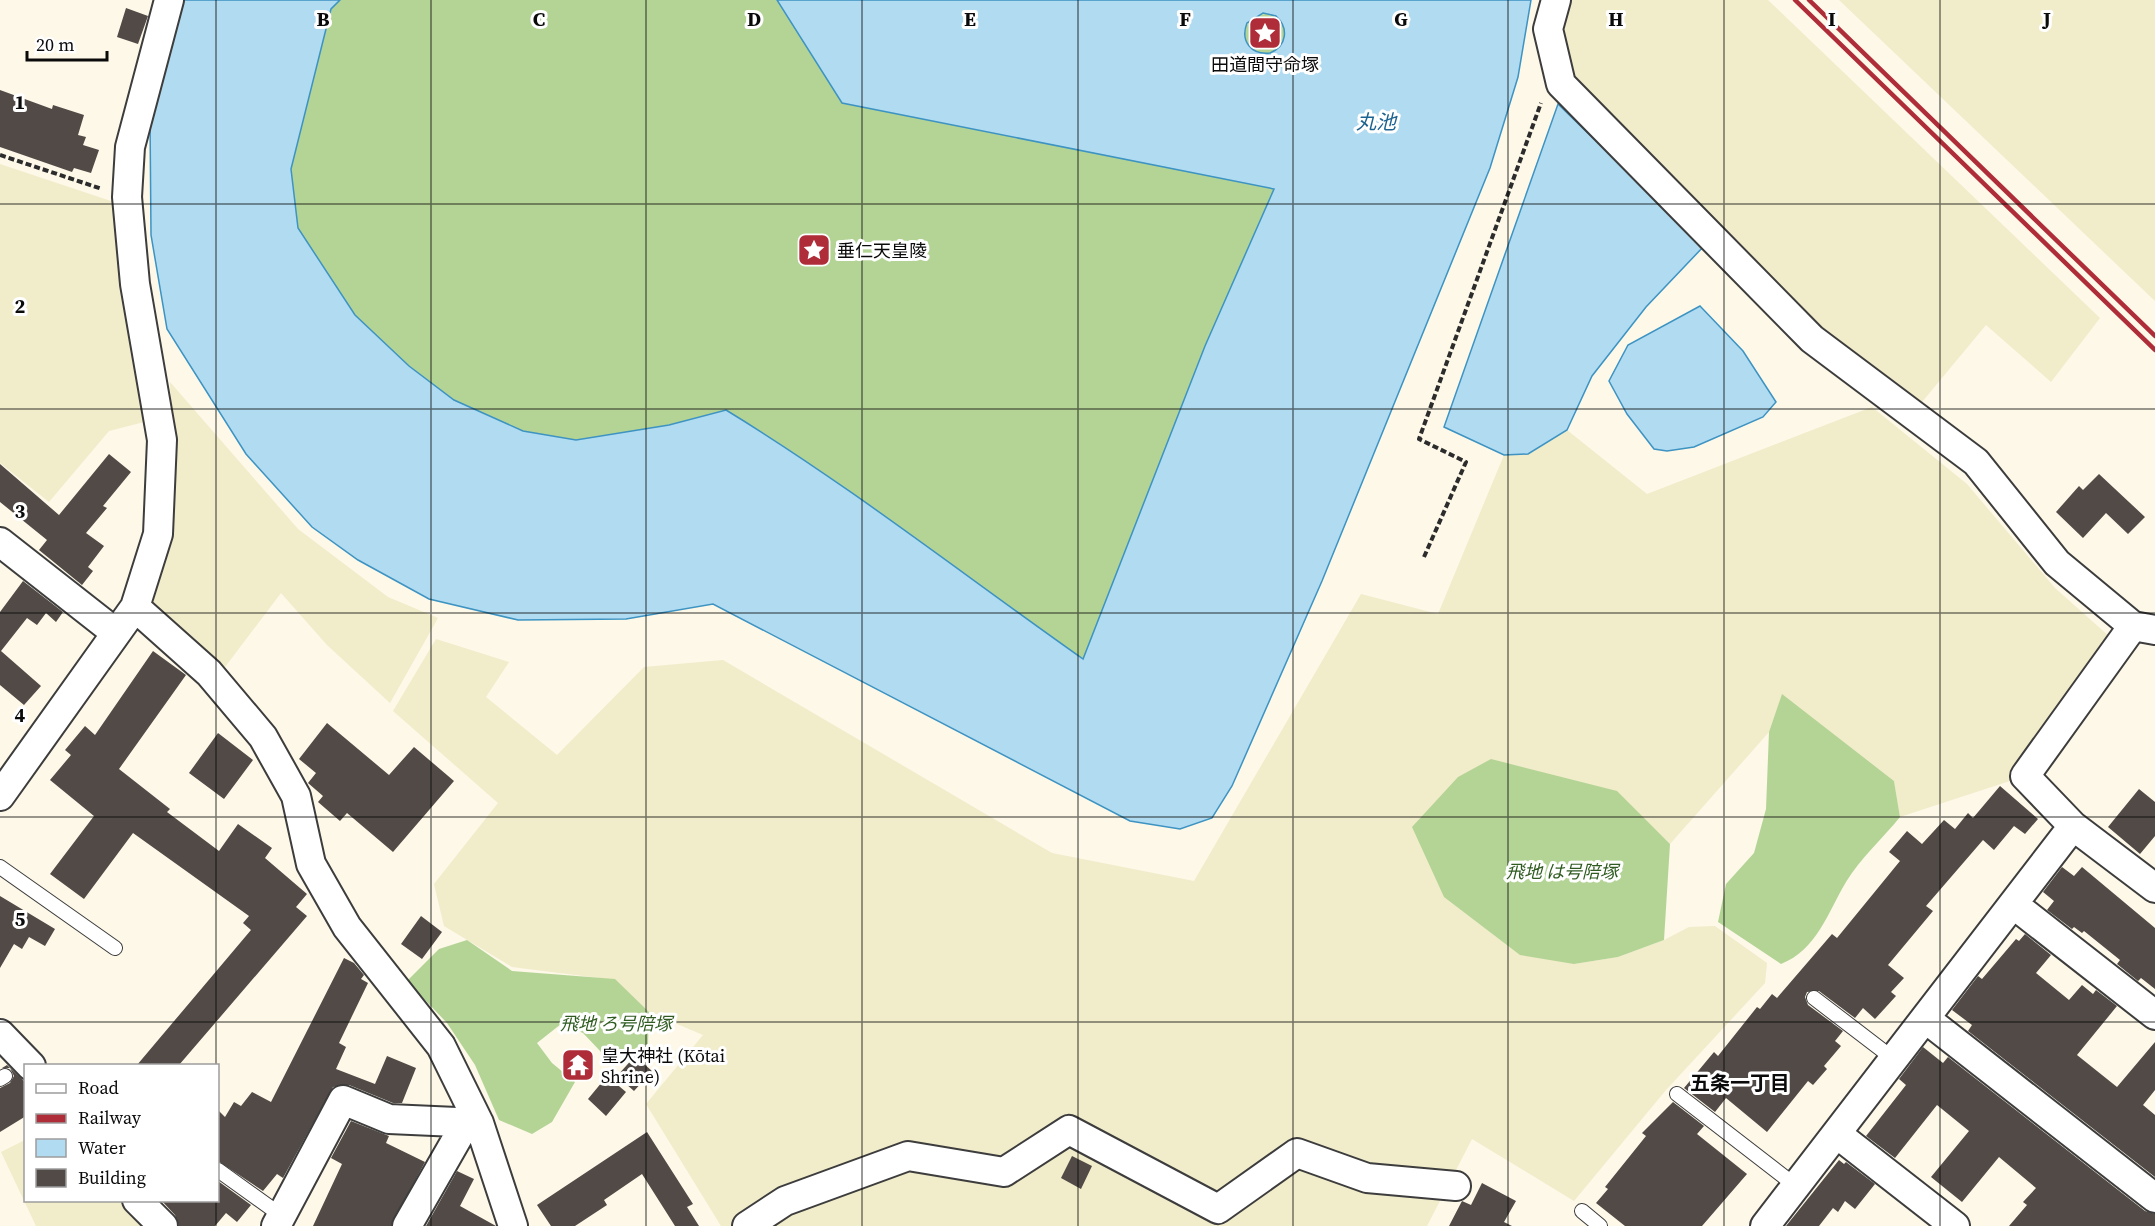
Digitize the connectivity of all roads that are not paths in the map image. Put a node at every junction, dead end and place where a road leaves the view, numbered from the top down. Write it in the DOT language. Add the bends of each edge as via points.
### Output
graph roads {
  1 [pos="169,0"];
  2 [pos="1556,0"];
  3 [pos="0,542"];
  4 [pos="135,607"];
  5 [pos="2144,628"];
  6 [pos="116,633"];
  7 [pos="0,796"];
  8 [pos="2073,825"];
  9 [pos="0,867"];
  10 [pos="2155,888"];
  11 [pos="2013,904"];
  12 [pos="115,948"];
  13 [pos="1814,998"];
  14 [pos="2155,1015"];
  15 [pos="1926,1019"];
  16 [pos="0,1034"];
  17 [pos="1895,1060"];
  18 [pos="30,1064"];
  19 [pos="1677,1094"];
  20 [pos="472,1123"];
  21 [pos="1837,1134"];
  22 [pos="219,1171"];
  23 [pos="1456,1186"];
  24 [pos="1796,1186"];
  25 [pos="2155,1198"];
  26 [pos="139,1202"];
  27 [pos="1582,1211"];
  28 [pos="279,1221"];
  29 [pos="163,1226"];
  30 [pos="407,1226"];
  31 [pos="513,1226"];
  32 [pos="747,1226"];
  33 [pos="1600,1226"];
  34 [pos="1765,1226"];
  35 [pos="1955,1226"];
  1 -- 4 [label="street" via="130,147 127,197 135,284 162,440 158,534"];
  2 -- 5 [label="street" via="1548,29 1561,84 1812,339 1976,462 2057,564"];
  3 -- 6 [label="street"];
  4 -- 6 [label="street"];
  4 -- 20 [label="street" via="209,673 263,738 296,796 311,864 347,927 441,1046"];
  5 -- 8 [label="street" via="2025,776"];
  6 -- 7 [label="street"];
  8 -- 10 [label="street"];
  8 -- 11 [label="street"];
  9 -- 12 [label="lane"];
  11 -- 14 [label="street"];
  11 -- 15 [label="street"];
  13 -- 17 [label="lane"];
  15 -- 17 [label="street"];
  15 -- 25 [label="street"];
  16 -- 18 [label="street"];
  17 -- 21 [label="street"];
  19 -- 24 [label="lane"];
  20 -- 28 [label="street" via="389,1119 344,1100"];
  20 -- 30 [label="street"];
  20 -- 31 [label="street"];
  21 -- 24 [label="street"];
  21 -- 35 [label="street"];
  22 -- 28 [label="lane"];
  23 -- 32 [label="street" via="1368,1178 1297,1153 1218,1209 1069,1130 1004,1172 908,1156 785,1202"];
  24 -- 34 [label="street"];
  26 -- 29 [label="street"];
  27 -- 33 [label="lane"];
}
